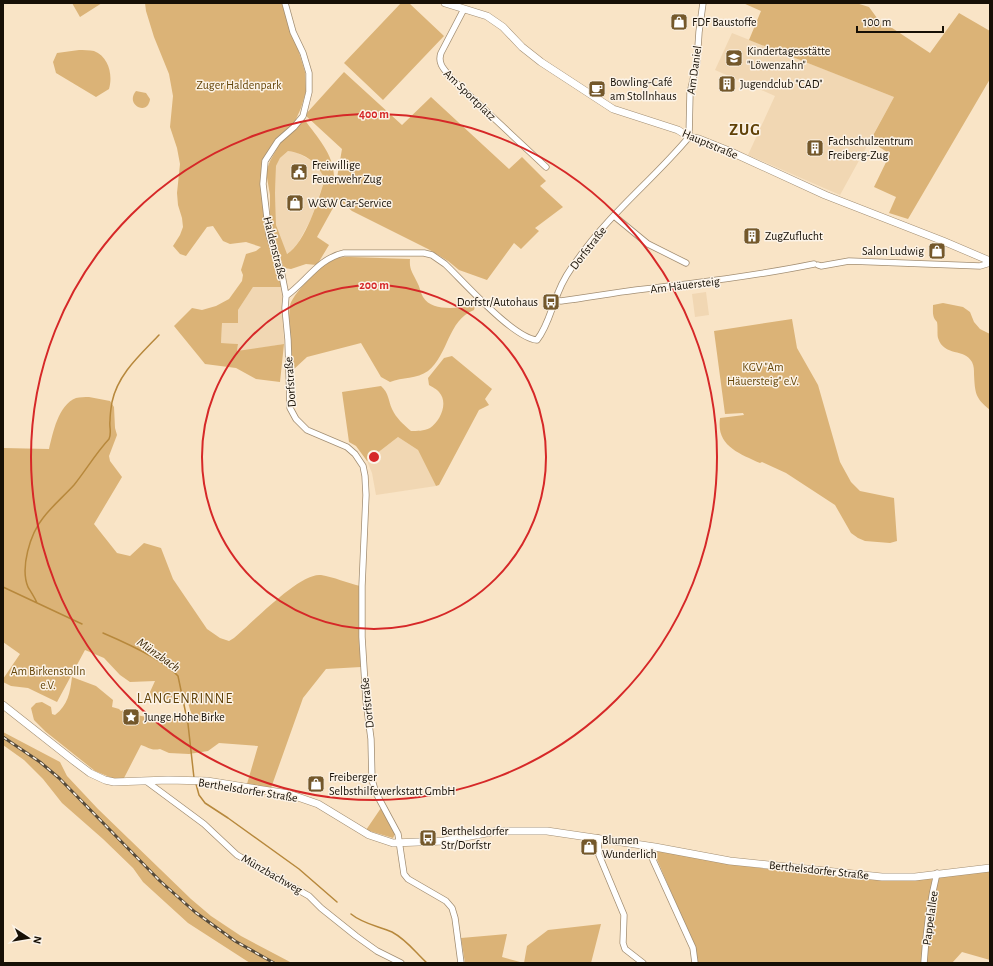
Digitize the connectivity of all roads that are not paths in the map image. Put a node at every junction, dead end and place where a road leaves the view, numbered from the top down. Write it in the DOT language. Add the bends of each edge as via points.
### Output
graph roads {
  1 [pos="285,3"];
  2 [pos="445,3"];
  3 [pos="703,3"];
  4 [pos="464,9"];
  5 [pos="689,137"];
  6 [pos="546,167"];
  7 [pos="614,216"];
  8 [pos="990,262"];
  9 [pos="686,263"];
  10 [pos="286,296"];
  11 [pos="555,300"];
  12 [pos="3,705"];
  13 [pos="146,781"];
  14 [pos="598,838"];
  15 [pos="400,843"];
  16 [pos="649,846"];
  17 [pos="990,868"];
  18 [pos="937,873"];
  19 [pos="401,963"];
  20 [pos="461,963"];
  21 [pos="643,963"];
  22 [pos="695,963"];
  23 [pos="924,963"];
  1 -- 10 [label="street, Haldenstraße" via="309,73 309,92 303,116 278,141 265,161 262,184 269,235 282,274"];
  2 -- 4 [label="street, Hauptstraße"];
  3 -- 5 [label="street, Am Daniel" via="697,62 690,94"];
  4 -- 5 [label="street, Hauptstraße" via="487,16 504,27 522,47 541,62 613,109 678,130"];
  4 -- 6 [label="street, Am Sportplatz" via="441,53 439,63 452,79"];
  5 -- 7 [label="street, Dorfstraße"];
  5 -- 8 [label="street, Hauptstraße" via="943,240"];
  7 -- 9 [label="street, Dorfstraße" via="648,244"];
  7 -- 11 [label="street, Dorfstraße" via="579,257"];
  8 -- 11 [label="street, Am Häuersteig" via="980,266 849,261 694,284"];
  10 -- 11 [label="street, Dorfstraße" via="297,289 318,266 335,255 417,252 432,256 445,264 512,328 527,338 537,340 543,333"];
  10 -- 15 [label="street, Dorfstraße" via="292,413 307,430 342,445 355,454 360,459 365,476 362,637 372,780"];
  12 -- 13 [label="street, Berthelsdorfer Straße" via="97,776 114,782"];
  13 -- 15 [label="street, Berthelsdorfer Straße" via="206,781 289,794 318,804 369,835"];
  13 -- 19 [label="street, Münzbachweg" via="204,824 237,855 309,896 356,936 377,951"];
  14 -- 15 [label="street, Berthelsdorfer Straße" via="547,831 497,831 444,841"];
  14 -- 16 [label="street, Berthelsdorfer Straße"];
  14 -- 21 [label="street" via="599,855 624,915 624,949"];
  15 -- 20 [label="street, Dorfstraße" via="403,868 408,879 446,901 452,908"];
  16 -- 18 [label="street, Berthelsdorfer Straße" via="730,861 882,877 915,877"];
  16 -- 22 [label="street" via="693,948"];
  17 -- 18 [label="street, Berthelsdorfer Straße"];
  18 -- 23 [label="street, Pappelallee" via="928,915"];
}
